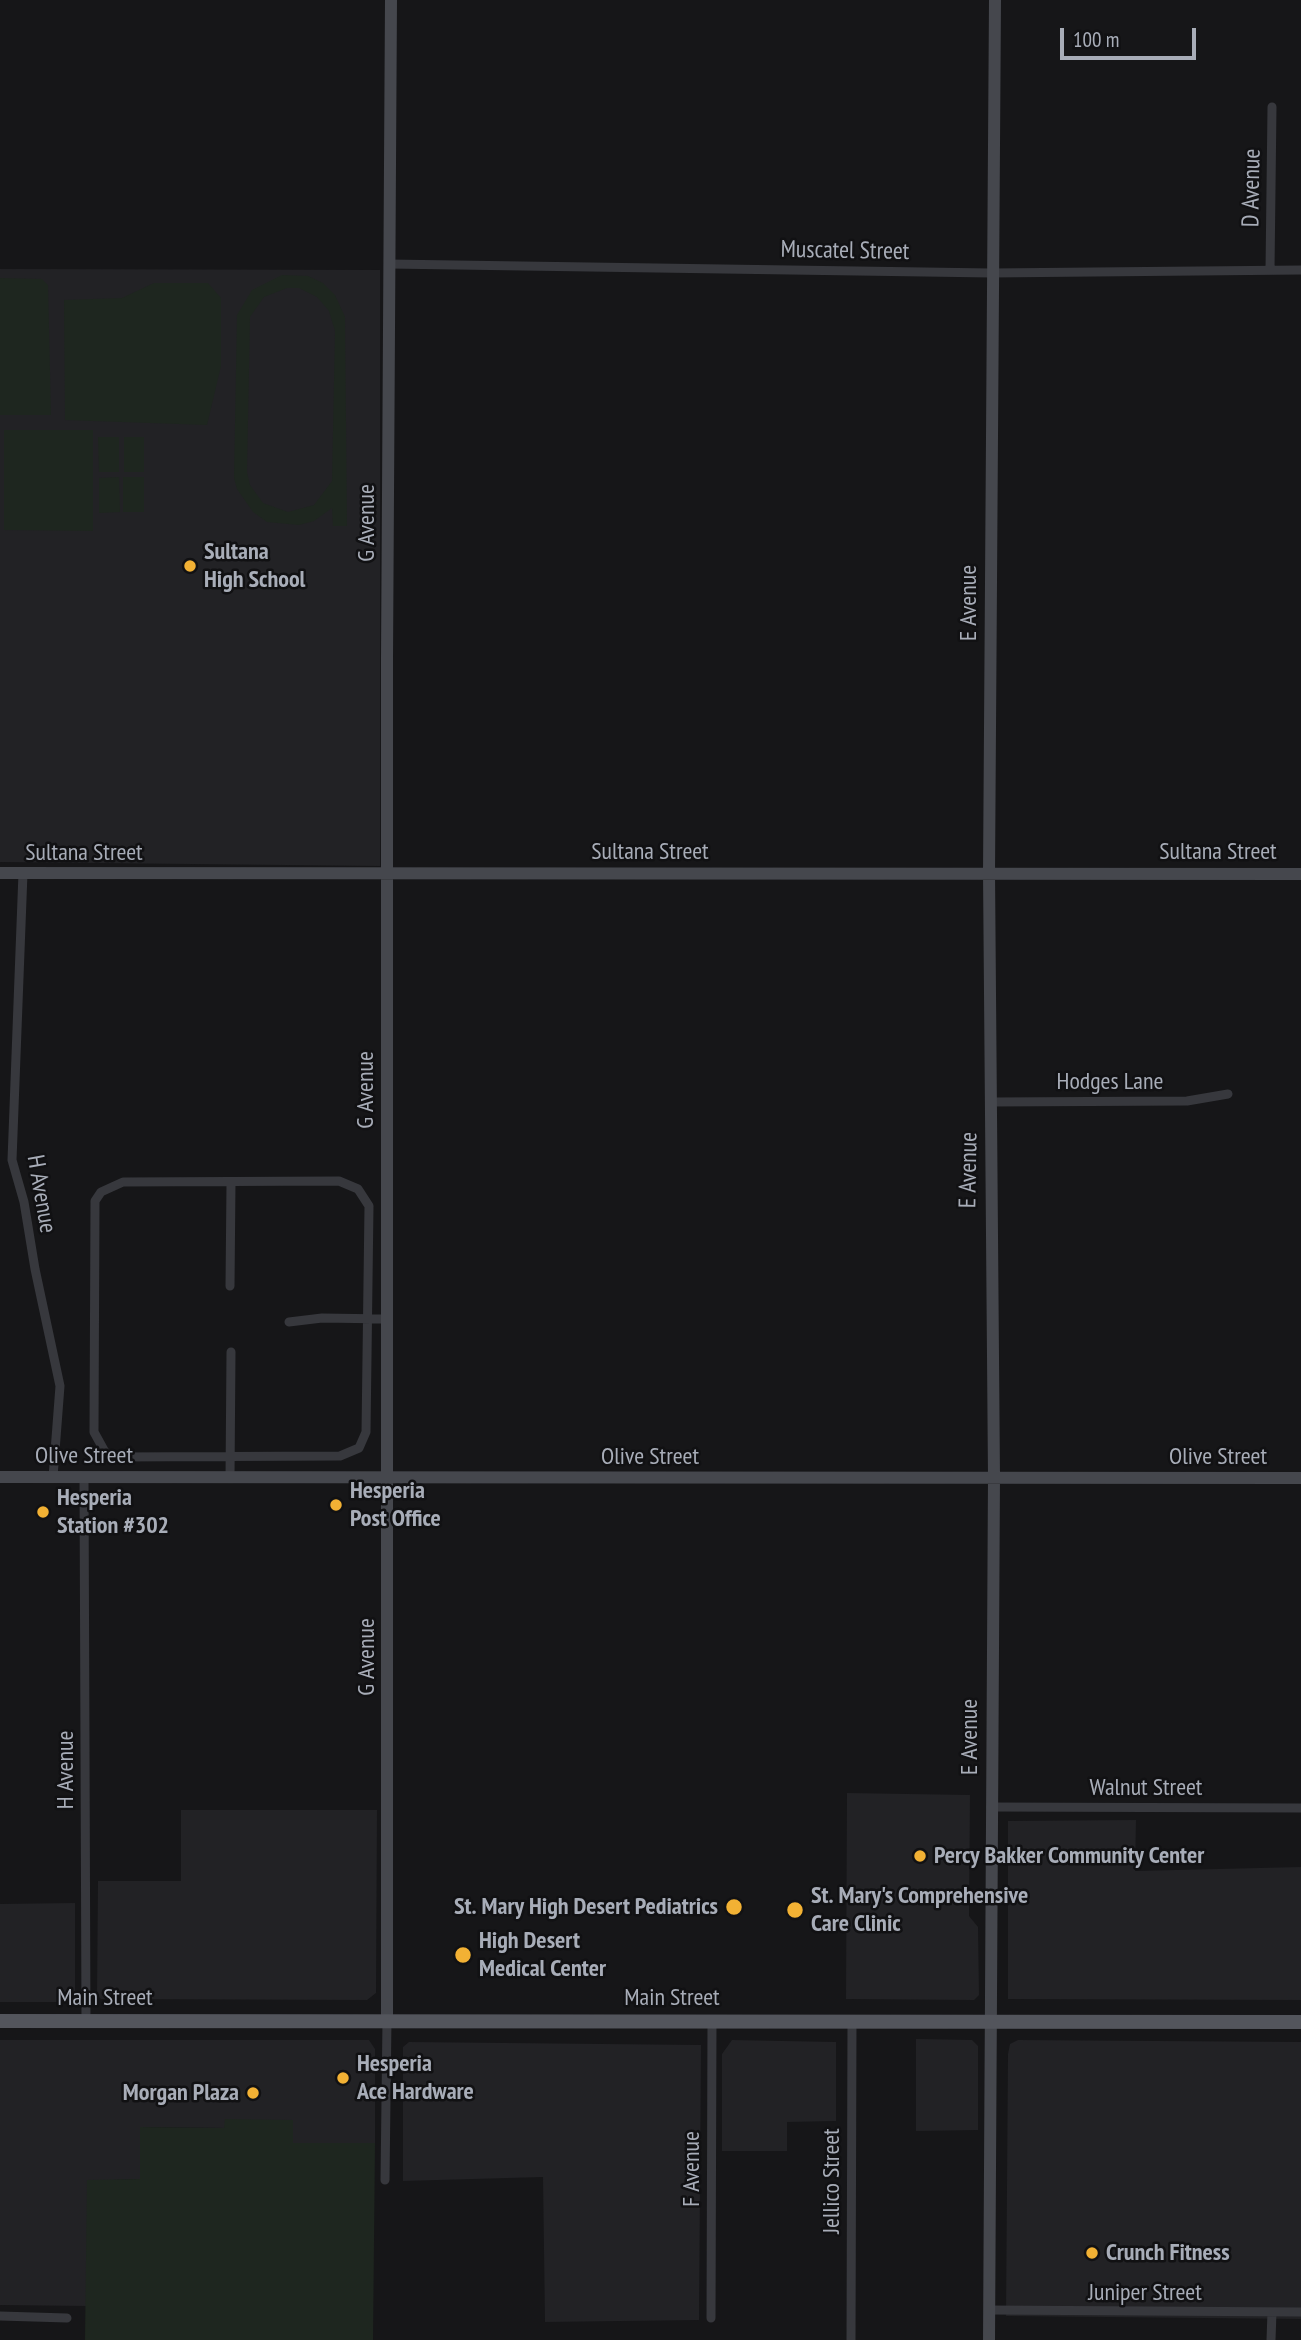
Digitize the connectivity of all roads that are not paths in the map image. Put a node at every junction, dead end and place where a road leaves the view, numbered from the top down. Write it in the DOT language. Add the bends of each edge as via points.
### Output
graph roads {
  1 [pos="391,0"];
  2 [pos="995,0"];
  3 [pos="1272,107"];
  4 [pos="389,264"];
  5 [pos="1270,270"];
  6 [pos="1301,270"];
  7 [pos="991,272"];
  8 [pos="989,872"];
  9 [pos="0,873"];
  10 [pos="23,873"];
  11 [pos="1301,874"];
  12 [pos="388,875"];
  13 [pos="1228,1094"];
  14 [pos="992,1102"];
  15 [pos="231,1183"];
  16 [pos="230,1286"];
  17 [pos="368,1318"];
  18 [pos="388,1319"];
  19 [pos="289,1321"];
  20 [pos="231,1352"];
  21 [pos="230,1456"];
  22 [pos="0,1477"];
  23 [pos="53,1477"];
  24 [pos="84,1477"];
  25 [pos="994,1477"];
  26 [pos="230,1478"];
  27 [pos="388,1478"];
  28 [pos="1301,1478"];
  29 [pos="990,1807"];
  30 [pos="1301,1808"];
  31 [pos="387,2020"];
  32 [pos="0,2021"];
  33 [pos="86,2021"];
  34 [pos="712,2021"];
  35 [pos="852,2021"];
  36 [pos="992,2022"];
  37 [pos="1301,2022"];
  38 [pos="385,2180"];
  39 [pos="989,2310"];
  40 [pos="1272,2312"];
  41 [pos="1301,2312"];
  42 [pos="0,2316"];
  43 [pos="67,2318"];
  44 [pos="711,2318"];
  45 [pos="851,2340"];
  46 [pos="989,2340"];
  47 [pos="1271,2340"];
  1 -- 4 [label="street, G Avenue"];
  2 -- 7 [label="street, E Avenue"];
  3 -- 5 [label="street, D Avenue"];
  4 -- 7 [label="street, Muscatel Street"];
  4 -- 12 [label="street, G Avenue"];
  5 -- 6 [label="street, Muscatel Street"];
  5 -- 7 [label="street, Muscatel Street"];
  7 -- 8 [label="street, E Avenue"];
  8 -- 11 [label="street, Sultana Street"];
  8 -- 12 [label="street, Sultana Street"];
  8 -- 14 [label="street, E Avenue"];
  9 -- 10 [label="street, Sultana Street"];
  10 -- 12 [label="street, Sultana Street"];
  10 -- 23 [label="street, H Avenue" via="12,1160 60,1386"];
  12 -- 18 [label="street, G Avenue"];
  13 -- 14 [label="street, Hodges Lane" via="1187,1101"];
  14 -- 25 [label="street, E Avenue"];
  15 -- 16 [label="street"];
  15 -- 17 [label="street" via="339,1181 358,1189 369,1206"];
  15 -- 21 [label="street" via="123,1182 100,1192 95,1201 93,1432 105,1452 116,1457"];
  17 -- 18 [label="street"];
  17 -- 19 [label="street"];
  17 -- 21 [label="street" via="366,1432 359,1448 340,1456"];
  18 -- 27 [label="street, G Avenue"];
  20 -- 21 [label="street"];
  21 -- 26 [label="street"];
  22 -- 23 [label="street, Olive Street"];
  23 -- 24 [label="street, Olive Street"];
  24 -- 26 [label="street, Olive Street"];
  24 -- 33 [label="street, H Avenue"];
  25 -- 27 [label="street, Olive Street"];
  25 -- 28 [label="street, Olive Street"];
  25 -- 29 [label="street, E Avenue"];
  26 -- 27 [label="street, Olive Street"];
  27 -- 31 [label="street, G Avenue"];
  29 -- 30 [label="street, Walnut Street"];
  29 -- 36 [label="street, E Avenue"];
  31 -- 33 [label="main road, Main Street"];
  31 -- 34 [label="main road, Main Street"];
  31 -- 38 [label="street, G Avenue"];
  32 -- 33 [label="main road, Main Street"];
  34 -- 35 [label="main road, Main Street"];
  34 -- 44 [label="street, F Avenue"];
  35 -- 36 [label="main road, Main Street"];
  35 -- 45 [label="street, Jellico Street"];
  36 -- 37 [label="main road, Main Street"];
  36 -- 39 [label="street, E Avenue"];
  39 -- 40 [label="street, Juniper Street"];
  39 -- 46 [label="street, E Avenue"];
  40 -- 41 [label="street, Juniper Street"];
  40 -- 47 [label="street"];
  42 -- 43 [label="street"];
}
